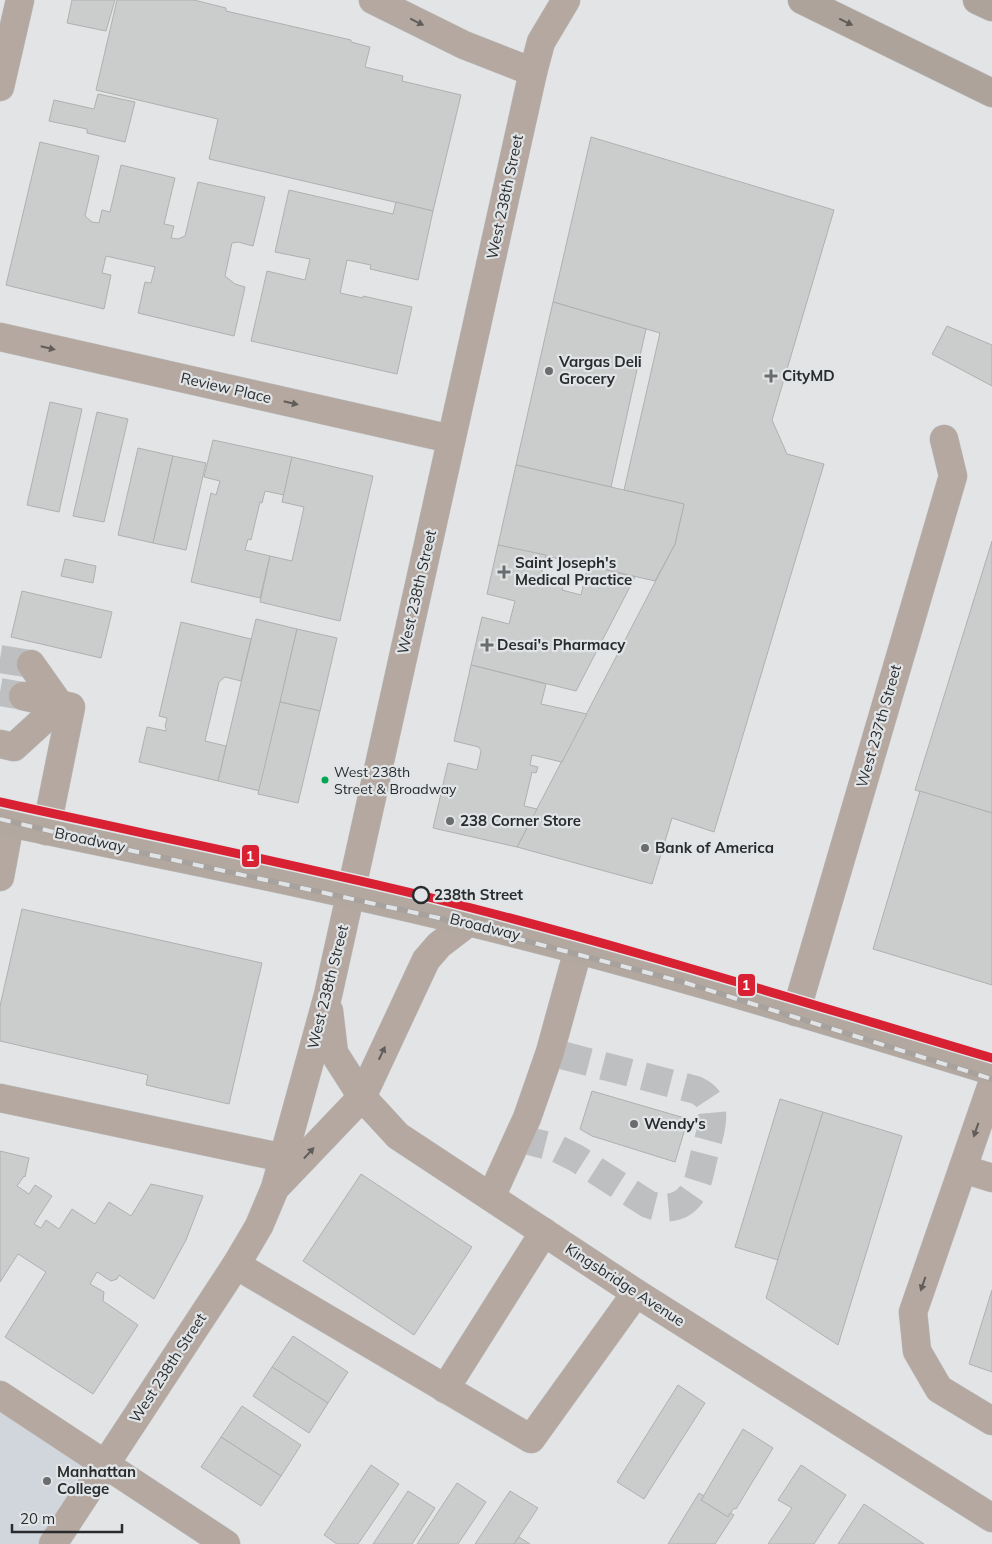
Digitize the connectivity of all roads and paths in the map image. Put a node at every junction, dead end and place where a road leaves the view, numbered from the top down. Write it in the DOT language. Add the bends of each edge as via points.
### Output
graph roads {
  1 [pos="20,0"];
  2 [pos="374,0"];
  3 [pos="566,0"];
  4 [pos="802,0"];
  5 [pos="976,0"];
  6 [pos="992,7"];
  7 [pos="533,72"];
  8 [pos="0,87"];
  9 [pos="992,93"];
  10 [pos="0,337"];
  11 [pos="451,439"];
  12 [pos="944,439"];
  13 [pos="31,664"];
  14 [pos="23,696"];
  15 [pos="60,705"];
  16 [pos="0,744"];
  17 [pos="5,822"];
  18 [pos="46,831"];
  19 [pos="0,876"];
  20 [pos="350,894"];
  21 [pos="469,922"];
  22 [pos="578,950"];
  23 [pos="328,995"];
  24 [pos="796,1012"];
  25 [pos="992,1071"];
  26 [pos="992,1084"];
  27 [pos="362,1097"];
  28 [pos="0,1098"];
  29 [pos="284,1158"];
  30 [pos="963,1169"];
  31 [pos="992,1178"];
  32 [pos="276,1188"];
  33 [pos="491,1197"];
  34 [pos="544,1232"];
  35 [pos="236,1265"];
  36 [pos="636,1293"];
  37 [pos="445,1389"];
  38 [pos="0,1395"];
  39 [pos="992,1421"];
  40 [pos="105,1464"];
  41 [pos="992,1518"];
  42 [pos="53,1544"];
  43 [pos="226,1544"];
  1 -- 8 [label="street"];
  2 -- 7 [label="street, one-way" via="464,45"];
  3 -- 7 [label="street, West 238th Street" via="541,42"];
  4 -- 9 [label="highway, one-way"];
  5 -- 6 [label="highway"];
  7 -- 11 [label="street, West 238th Street"];
  10 -- 11 [label="street, Review Place, one-way"];
  11 -- 20 [label="street, West 238th Street"];
  12 -- 24 [label="street, West 237th Street" via="953,476"];
  13 -- 15 [label="street"];
  14 -- 15 [label="street"];
  15 -- 16 [label="street" via="14,747"];
  15 -- 18 [label="street" via="71,707"];
  17 -- 18 [label="main road, Broadway"];
  17 -- 19 [label="street"];
  18 -- 20 [label="main road, Broadway"];
  20 -- 21 [label="main road, Broadway"];
  20 -- 23 [label="street, West 238th Street"];
  21 -- 22 [label="main road, Broadway"];
  27 -- 21 [label="street, West 238th Street, one-way" via="426,960"];
  22 -- 24 [label="main road, Broadway"];
  22 -- 33 [label="street" via="550,1052 530,1109"];
  23 -- 27 [label="street, Kingsbridge Avenue" via="334,1053"];
  23 -- 29 [label="street, West 238th Street"];
  24 -- 25 [label="main road, Broadway"];
  26 -- 30 [label="street, one-way"];
  32 -- 27 [label="street, West 238th Street, one-way"];
  27 -- 33 [label="street, Kingsbridge Avenue" via="398,1136"];
  28 -- 29 [label="street"];
  29 -- 32 [label="street, West 238th Street"];
  30 -- 31 [label="street"];
  30 -- 39 [label="street, one-way" via="913,1312 917,1351 939,1389"];
  32 -- 35 [label="street, West 238th Street"];
  33 -- 34 [label="street, Kingsbridge Avenue"];
  34 -- 36 [label="street, Kingsbridge Avenue"];
  34 -- 37 [label="street"];
  35 -- 37 [label="street"];
  35 -- 40 [label="street, West 238th Street"];
  36 -- 37 [label="street" via="531,1439"];
  36 -- 41 [label="street, Kingsbridge Avenue"];
  38 -- 40 [label="street"];
  40 -- 42 [label="street, West 238th Street"];
  40 -- 43 [label="street"];
}
